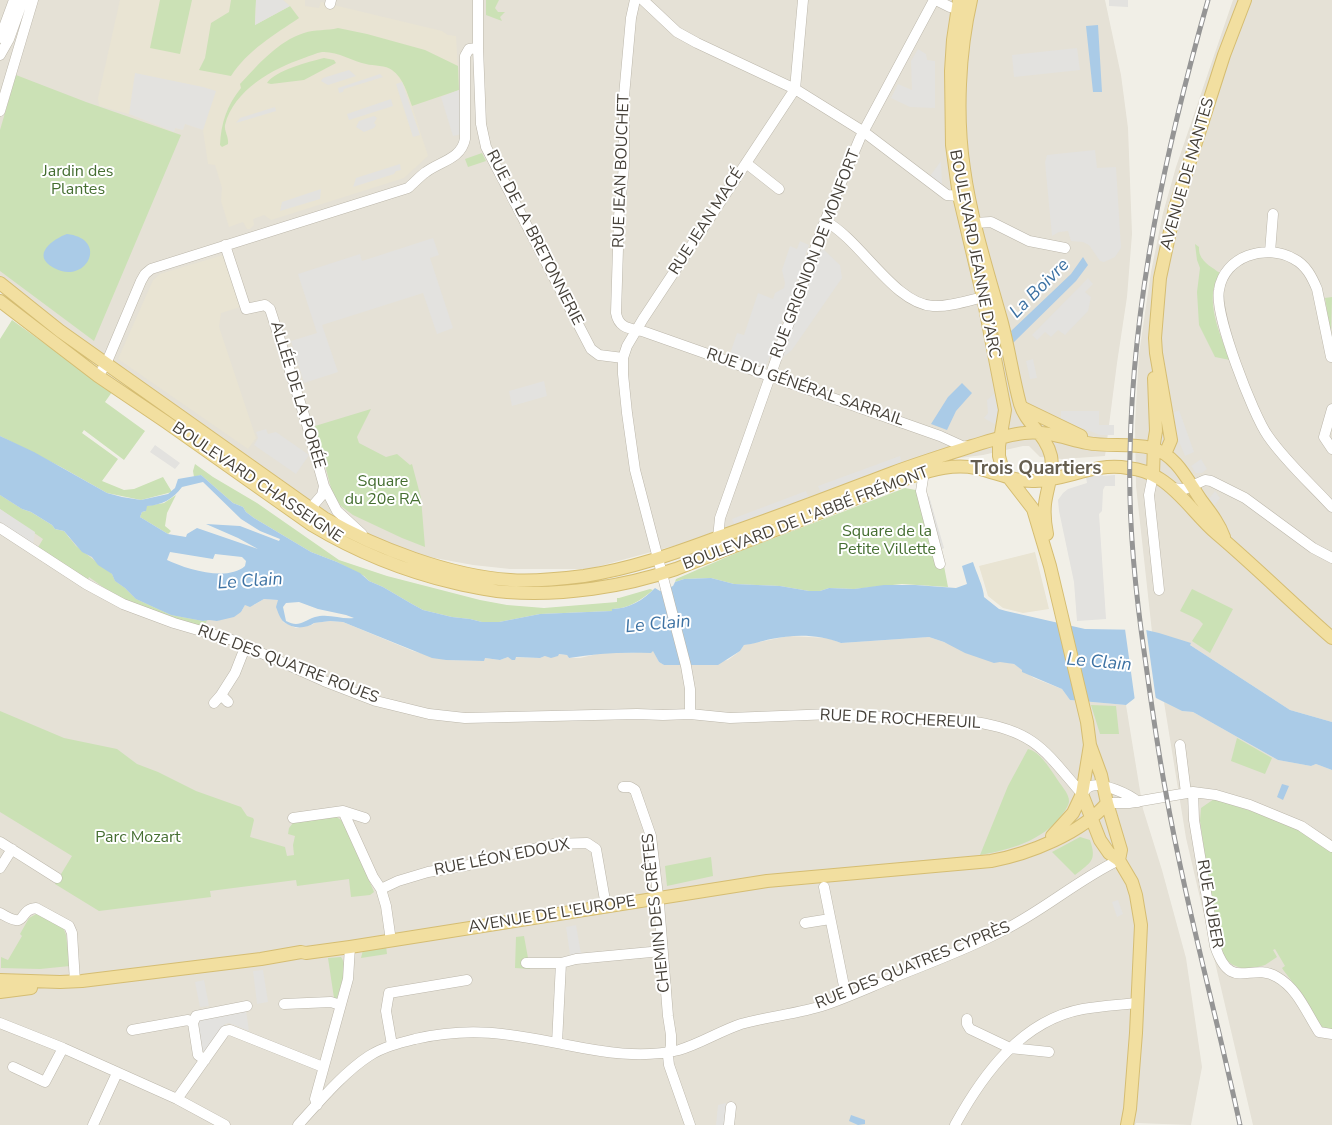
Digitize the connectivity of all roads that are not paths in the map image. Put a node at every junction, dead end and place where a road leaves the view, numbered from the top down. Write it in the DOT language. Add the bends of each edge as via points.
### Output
graph roads {
  1 [pos="14,0"];
  2 [pos="23,0"];
  3 [pos="33,0"];
  4 [pos="478,0"];
  5 [pos="635,0"];
  6 [pos="643,0"];
  7 [pos="802,0"];
  8 [pos="935,0"];
  9 [pos="1245,0"];
  10 [pos="964,5"];
  11 [pos="0,38"];
  12 [pos="478,48"];
  13 [pos="0,55"];
  14 [pos="795,89"];
  15 [pos="0,111"];
  16 [pos="864,132"];
  17 [pos="746,163"];
  18 [pos="779,189"];
  19 [pos="959,196"];
  20 [pos="1273,214"];
  21 [pos="825,221"];
  22 [pos="975,223"];
  23 [pos="225,245"];
  24 [pos="1065,248"];
  25 [pos="1270,252"];
  26 [pos="0,283"];
  27 [pos="983,297"];
  28 [pos="0,301"];
  29 [pos="636,331"];
  30 [pos="1156,353"];
  31 [pos="1332,357"];
  32 [pos="623,358"];
  33 [pos="106,364"];
  34 [pos="98,376"];
  35 [pos="770,377"];
  36 [pos="1021,406"];
  37 [pos="1332,409"];
  38 [pos="1155,419"];
  39 [pos="1041,434"];
  40 [pos="1001,438"];
  41 [pos="1100,445"];
  42 [pos="973,446"];
  43 [pos="1137,446"];
  44 [pos="1332,448"];
  45 [pos="1158,454"];
  46 [pos="1127,468"];
  47 [pos="924,472"];
  48 [pos="1153,475"];
  49 [pos="1009,478"];
  50 [pos="1050,479"];
  51 [pos="324,486"];
  52 [pos="1192,486"];
  53 [pos="1171,488"];
  54 [pos="1332,507"];
  55 [pos="310,509"];
  56 [pos="0,528"];
  57 [pos="718,538"];
  58 [pos="1225,540"];
  59 [pos="369,541"];
  60 [pos="726,549"];
  61 [pos="711,554"];
  62 [pos="659,558"];
  63 [pos="1332,558"];
  64 [pos="940,564"];
  65 [pos="1050,566"];
  66 [pos="663,574"];
  67 [pos="1159,590"];
  68 [pos="1332,638"];
  69 [pos="246,645"];
  70 [pos="221,700"];
  71 [pos="690,714"];
  72 [pos="1090,745"];
  73 [pos="1180,745"];
  74 [pos="623,787"];
  75 [pos="1104,787"];
  76 [pos="1190,793"];
  77 [pos="1082,794"];
  78 [pos="1138,802"];
  79 [pos="1107,803"];
  80 [pos="343,812"];
  81 [pos="293,818"];
  82 [pos="365,818"];
  83 [pos="1090,820"];
  84 [pos="0,842"];
  85 [pos="1042,845"];
  86 [pos="1332,847"];
  87 [pos="12,849"];
  88 [pos="1120,860"];
  89 [pos="0,868"];
  90 [pos="57,878"];
  91 [pos="824,887"];
  92 [pos="381,889"];
  93 [pos="658,898"];
  94 [pos="606,906"];
  95 [pos="0,912"];
  96 [pos="830,919"];
  97 [pos="805,923"];
  98 [pos="391,941"];
  99 [pos="350,948"];
  100 [pos="662,951"];
  101 [pos="526,963"];
  102 [pos="561,963"];
  103 [pos="0,980"];
  104 [pos="467,980"];
  105 [pos="60,982"];
  106 [pos="75,982"];
  107 [pos="0,992"];
  108 [pos="846,996"];
  109 [pos="1136,1003"];
  110 [pos="284,1004"];
  111 [pos="340,1005"];
  112 [pos="248,1006"];
  113 [pos="967,1019"];
  114 [pos="0,1023"];
  115 [pos="193,1023"];
  116 [pos="132,1030"];
  117 [pos="1332,1034"];
  118 [pos="557,1043"];
  119 [pos="392,1045"];
  120 [pos="64,1048"];
  121 [pos="1010,1048"];
  122 [pos="670,1051"];
  123 [pos="1048,1052"];
  124 [pos="205,1060"];
  125 [pos="13,1067"];
  126 [pos="321,1072"];
  127 [pos="117,1073"];
  128 [pos="338,1083"];
  129 [pos="177,1100"];
  130 [pos="317,1105"];
  131 [pos="731,1106"];
  132 [pos="94,1125"];
  133 [pos="225,1125"];
  134 [pos="298,1125"];
  135 [pos="690,1125"];
  136 [pos="729,1125"];
  137 [pos="954,1125"];
  138 [pos="1127,1125"];
  1 -- 11 [label="street"];
  2 -- 13 [label="street"];
  3 -- 15 [label="street"];
  4 -- 12 [label="street, RUE DE LA BRETONNERIE"];
  5 -- 29 [label="street, RUE JEAN BOUCHET" via="624,96 624,166 616,313 619,323"];
  6 -- 14 [label="street" via="677,32"];
  7 -- 14 [label="street"];
  8 -- 10 [label="street" via="950,7"];
  8 -- 16 [label="street, RUE GRIGNION DE MONFORT"];
  9 -- 30 [label="main road, AVENUE DE NANTES" via="1175,208 1157,302"];
  10 -- 19 [label="main road, BOULEVARD JEANNE D’ARC" via="951,63 950,113"];
  10 -- 22 [label="main road, BOULEVARD JEANNE D’ARC" via="961,144"];
  12 -- 23 [label="street" via="469,49 465,56 465,139 458,154 426,172 408,188"];
  12 -- 32 [label="street, RUE DE LA BRETONNERIE" via="481,124 486,147 591,349 597,354"];
  14 -- 16 [label="street"];
  14 -- 17 [label="street, RUE JEAN MACÉ"];
  16 -- 19 [label="street" via="947,195"];
  16 -- 21 [label="street, RUE GRIGNION DE MONFORT"];
  17 -- 18 [label="street"];
  17 -- 29 [label="street, RUE JEAN MACÉ"];
  19 -- 27 [label="main road, BOULEVARD JEANNE D’ARC"];
  20 -- 25 [label="street"];
  21 -- 27 [label="street" via="856,246 899,290 922,305 938,306"];
  21 -- 35 [label="street, RUE GRIGNION DE MONFORT"];
  22 -- 24 [label="street" via="991,222 1029,241"];
  22 -- 36 [label="main road, BOULEVARD JEANNE D’ARC"];
  23 -- 33 [label="street" via="159,266 145,274"];
  23 -- 51 [label="street, ALLÉE DE LA PORÉE" via="245,308 269,307"];
  25 -- 31 [label="street" via="1295,259 1313,279"];
  25 -- 54 [label="street" via="1246,256 1227,269 1218,290 1220,312 1238,368 1267,434"];
  26 -- 33 [label="main road, BOULEVARD CHASSEIGNE"];
  27 -- 40 [label="main road, BOULEVARD JEANNE D’ARC" via="1006,410"];
  28 -- 34 [label="main road, BOULEVARD CHASSEIGNE"];
  29 -- 32 [label="street, RUE JEAN MACÉ"];
  29 -- 35 [label="street, RUE DU GÉNÉRAL SARRAIL" via="641,330"];
  30 -- 38 [label="main road, AVENUE DE NANTES" via="1153,375"];
  30 -- 45 [label="main road, AVENUE DE NANTES" via="1171,440"];
  32 -- 62 [label="street" via="635,470"];
  33 -- 34 [label="street"];
  33 -- 55 [label="main road, BOULEVARD CHASSEIGNE"];
  34 -- 66 [label="main road, BOULEVARD CHASSEIGNE" via="312,525 371,557 401,568 478,588 516,593 556,592"];
  35 -- 42 [label="street, RUE DU GÉNÉRAL SARRAIL" via="962,446"];
  35 -- 57 [label="street, RUE GRIGNION DE MONFORT" via="720,518"];
  36 -- 39 [label="main road, BOULEVARD JEANNE D’ARC"];
  36 -- 41 [label="main road"];
  37 -- 44 [label="street" via="1324,437"];
  38 -- 43 [label="main road"];
  38 -- 45 [label="main road, AVENUE DE NANTES"];
  39 -- 40 [label="main road" via="1029,432"];
  39 -- 41 [label="main road"];
  39 -- 50 [label="main road" via="1051,458"];
  40 -- 42 [label="main road, BOULEVARD DE L'ABBÉ FRÉMONT"];
  40 -- 49 [label="main road" via="1000,462"];
  41 -- 43 [label="main road"];
  42 -- 57 [label="main road, BOULEVARD DE L'ABBÉ FRÉMONT" via="936,456"];
  43 -- 45 [label="main road"];
  45 -- 46 [label="main road"];
  45 -- 48 [label="main road"];
  45 -- 52 [label="main road" via="1181,469"];
  46 -- 48 [label="main road"];
  46 -- 50 [label="main road" via="1092,469"];
  47 -- 49 [label="main road, BOULEVARD DE L'ABBÉ FRÉMONT" via="946,467 970,467"];
  47 -- 60 [label="main road, BOULEVARD DE L'ABBÉ FRÉMONT"];
  47 -- 64 [label="street" via="921,491"];
  48 -- 53 [label="main road"];
  48 -- 67 [label="street" via="1149,495"];
  49 -- 50 [label="main road"];
  49 -- 65 [label="main road" via="1033,509"];
  50 -- 65 [label="main road" via="1045,514"];
  51 -- 55 [label="street, ALLÉE DE LA PORÉE" via="322,496"];
  51 -- 59 [label="street, ALLÉE DE LA PORÉE" via="337,511"];
  52 -- 53 [label="street" via="1181,490"];
  52 -- 58 [label="main road" via="1220,525"];
  52 -- 63 [label="street" via="1209,480 1246,498 1313,548"];
  53 -- 58 [label="main road"];
  55 -- 59 [label="main road, BOULEVARD CHASSEIGNE"];
  56 -- 69 [label="street, RUE DES QUATRE ROUES" via="71,575 123,604"];
  57 -- 60 [label="street"];
  57 -- 61 [label="street, RUE GRIGNION DE MONFORT"];
  57 -- 62 [label="main road, BOULEVARD DE L'ABBÉ FRÉMONT"];
  58 -- 68 [label="main road"];
  59 -- 62 [label="main road, BOULEVARD CHASSEIGNE" via="430,563 507,580 584,576"];
  60 -- 61 [label="main road, BOULEVARD DE L'ABBÉ FRÉMONT"];
  61 -- 66 [label="main road, BOULEVARD DE L'ABBÉ FRÉMONT"];
  62 -- 66 [label="street"];
  65 -- 72 [label="main road"];
  66 -- 71 [label="street" via="686,666"];
  69 -- 70 [label="street"];
  69 -- 71 [label="street, RUE DES QUATRE ROUES" via="347,691 429,714 465,718"];
  71 -- 77 [label="street, RUE DE ROCHEREUIL" via="730,718 832,714 992,724 1038,744"];
  72 -- 75 [label="main road"];
  72 -- 77 [label="main road"];
  73 -- 76 [label="street, RUE AUBER"];
  74 -- 93 [label="street, CHEMIN DES CRÊTES" via="635,790 651,836"];
  75 -- 77 [label="street" via="1092,785"];
  75 -- 78 [label="street" via="1130,795"];
  75 -- 79 [label="main road"];
  76 -- 78 [label="street"];
  76 -- 86 [label="street" via="1228,797 1276,815 1301,826"];
  76 -- 117 [label="street, RUE AUBER" via="1215,946 1222,964 1235,973 1276,977 1294,989 1319,1032"];
  77 -- 83 [label="main road"];
  77 -- 85 [label="main road, AVENUE DE L'EUROPE" via="1073,813"];
  78 -- 79 [label="street"];
  79 -- 83 [label="main road, AVENUE DE L'EUROPE"];
  79 -- 88 [label="main road" via="1121,850"];
  80 -- 81 [label="street"];
  80 -- 82 [label="street"];
  80 -- 92 [label="street"];
  83 -- 85 [label="main road, AVENUE DE L'EUROPE"];
  83 -- 88 [label="main road" via="1104,847"];
  84 -- 87 [label="street"];
  85 -- 93 [label="main road, AVENUE DE L'EUROPE" via="1003,859 979,863 767,881"];
  87 -- 89 [label="street"];
  87 -- 90 [label="street"];
  88 -- 108 [label="street, RUE DES QUATRES CYPRÈS" via="1001,932"];
  88 -- 109 [label="main road" via="1136,895 1141,925"];
  91 -- 96 [label="street"];
  92 -- 94 [label="street, RUE LÉON EDOUX" via="428,872 525,850 553,844 587,843 596,849"];
  92 -- 98 [label="street"];
  93 -- 94 [label="main road, AVENUE DE L'EUROPE"];
  93 -- 100 [label="street, CHEMIN DES CRÊTES"];
  94 -- 98 [label="main road, AVENUE DE L'EUROPE"];
  95 -- 106 [label="street" via="17,921 31,909 39,908 69,926"];
  96 -- 97 [label="street"];
  96 -- 108 [label="street"];
  98 -- 99 [label="main road, AVENUE DE L'EUROPE"];
  99 -- 106 [label="main road, AVENUE DE L'EUROPE"];
  99 -- 111 [label="street" via="348,979"];
  100 -- 102 [label="street"];
  100 -- 122 [label="street, CHEMIN DES CRÊTES"];
  101 -- 102 [label="street"];
  102 -- 118 [label="street"];
  103 -- 105 [label="main road, AVENUE DE L'EUROPE"];
  104 -- 119 [label="street" via="390,993 386,1011"];
  105 -- 106 [label="main road, AVENUE DE L'EUROPE"];
  105 -- 107 [label="main road, AVENUE DE L'EUROPE"];
  108 -- 122 [label="street, RUE DES QUATRES CYPRÈS" via="824,1005 740,1025"];
  109 -- 121 [label="street" via="1083,1009 1058,1016"];
  109 -- 138 [label="main road"];
  110 -- 111 [label="street" via="331,1002"];
  111 -- 126 [label="street"];
  112 -- 115 [label="street" via="196,1016"];
  113 -- 121 [label="street" via="970,1029"];
  114 -- 120 [label="street"];
  115 -- 116 [label="street" via="188,1020 169,1022"];
  115 -- 124 [label="street" via="198,1054"];
  118 -- 119 [label="street, RUE DES QUATRES CYPRÈS" via="481,1031 431,1035"];
  118 -- 122 [label="street, RUE DES QUATRES CYPRÈS" via="614,1053"];
  119 -- 128 [label="street, RUE DES QUATRES CYPRÈS" via="367,1057"];
  120 -- 125 [label="street" via="45,1082"];
  120 -- 127 [label="street"];
  121 -- 123 [label="street"];
  121 -- 137 [label="street" via="978,1086"];
  122 -- 135 [label="street, CHEMIN DES CRÊTES" via="671,1070"];
  124 -- 126 [label="street" via="225,1031 230,1030"];
  124 -- 129 [label="street"];
  126 -- 128 [label="street" via="324,1081"];
  126 -- 130 [label="street" via="315,1098"];
  127 -- 129 [label="street"];
  127 -- 132 [label="street"];
  128 -- 130 [label="street, RUE DES QUATRES CYPRÈS"];
  129 -- 133 [label="street"];
  130 -- 134 [label="street, RUE DES QUATRES CYPRÈS"];
  131 -- 136 [label="street"];
}
